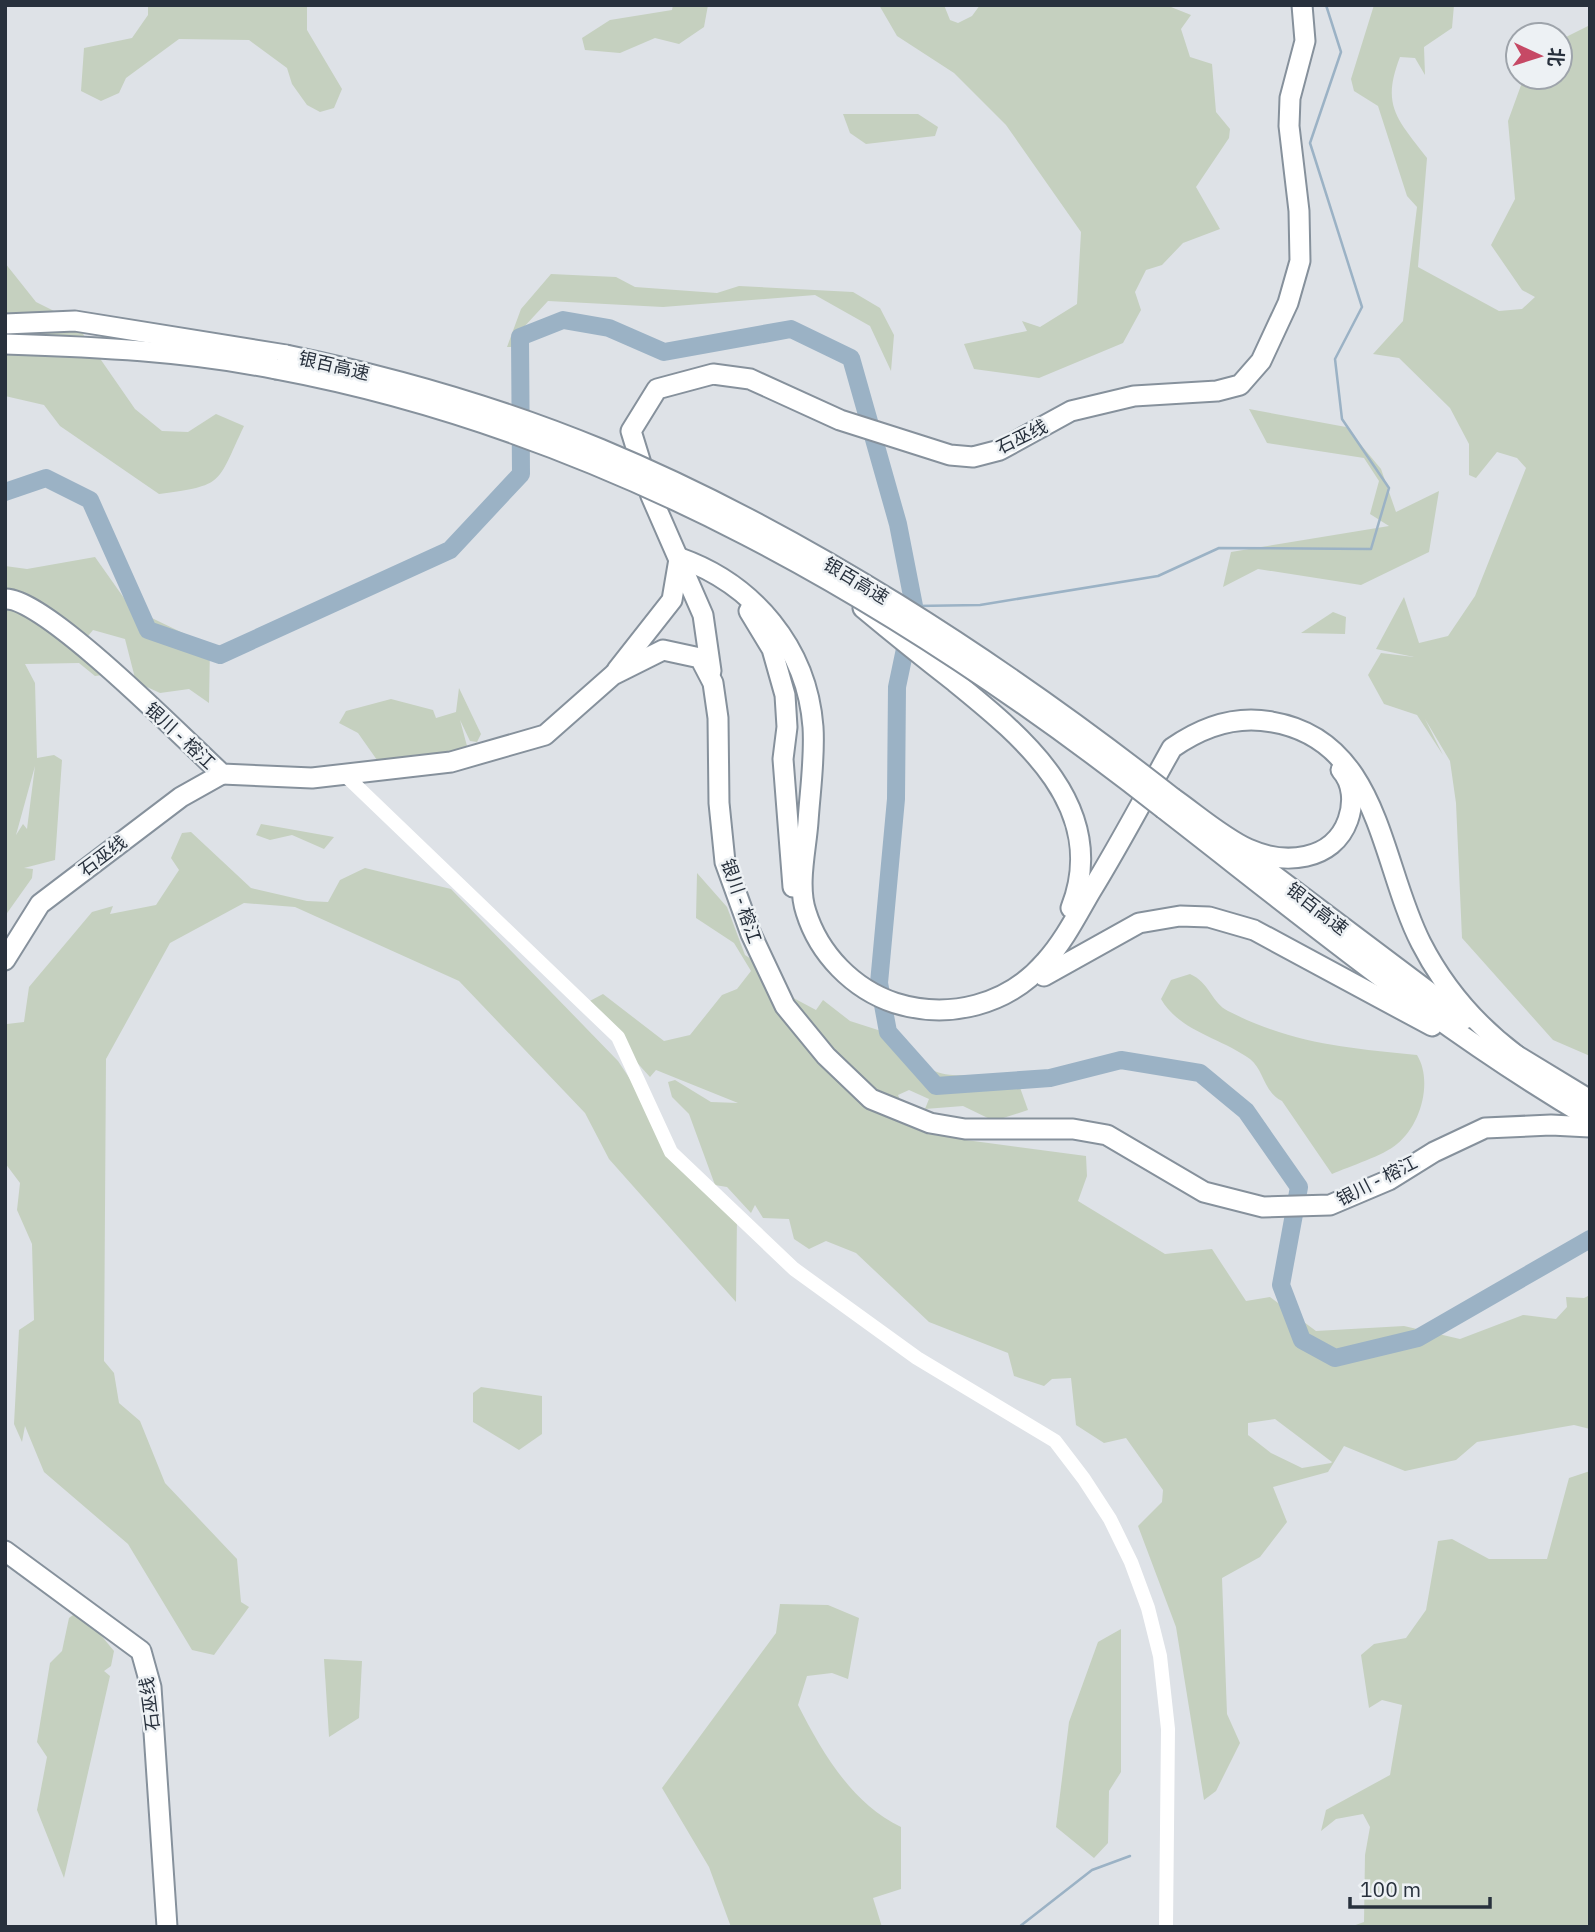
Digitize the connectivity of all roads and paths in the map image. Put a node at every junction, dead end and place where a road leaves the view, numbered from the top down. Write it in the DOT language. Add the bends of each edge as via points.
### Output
graph roads {
  1 [pos="1302,5"];
  2 [pos="5,324"];
  3 [pos="5,344"];
  4 [pos="281,362"];
  5 [pos="680,558"];
  6 [pos="839,589"];
  7 [pos="5,599"];
  8 [pos="613,675"];
  9 [pos="713,683"];
  10 [pos="222,774"];
  11 [pos="344,774"];
  12 [pos="1168,804"];
  13 [pos="1054,951"];
  14 [pos="5,960"];
  15 [pos="1044,976"];
  16 [pos="862,992"];
  17 [pos="931,1014"];
  18 [pos="1512,1062"];
  19 [pos="1590,1101"];
  20 [pos="1590,1118"];
  21 [pos="1590,1127"];
  22 [pos="5,1551"];
  23 [pos="167,1927"];
  24 [pos="1166,1927"];
  1 -- 5 [label="highway, 石巫线" via="1305,41 1290,98 1289,126 1300,261 1288,303 1261,361 1240,385 1217,391 1135,396 1071,411 1000,450 973,457 950,455 840,420 750,379 713,374 657,389 631,431 652,496"];
  2 -- 4 [label="highway, 银百高速" via="75,321"];
  3 -- 4 [label="highway, 银百高速"];
  4 -- 6 [label="highway, 银百高速, bridge" via="418,401 560,449 708,515"];
  4 -- 12 [label="highway, 银百高速, bridge" via="376,375 511,415 683,486 766,529 949,638 1055,709"];
  5 -- 8 [label="highway" via="672,600"];
  5 -- 9 [label="highway" via="703,615"];
  5 -- 16 [label="highway" via="728,589 764,635 777,664 785,695 783,759 798,913 822,960 836,977"];
  5 -- 16 [label="highway" via="737,588 782,635 797,664 813,726 802,897 824,949"];
  6 -- 12 [label="highway, 银百高速, bridge" via="991,683"];
  6 -- 13 [label="highway, bridge" via="1020,736 1058,785 1076,831 1081,863 1080,885"];
  7 -- 10 [label="highway, 银川 - 榕江" via="14,598 54,621"];
  8 -- 9 [label="highway, 银川 - 榕江" via="663,650 700,658"];
  8 -- 11 [label="highway, 银川 - 榕江" via="545,735 451,762"];
  9 -- 21 [label="highway, 银川 - 榕江" via="726,862 751,934 785,1006 870,1099 930,1123 965,1129 1073,1129 1107,1135 1204,1192 1263,1207 1330,1205 1389,1180 1485,1128"];
  10 -- 11 [label="highway, 银川 - 榕江" via="312,778"];
  10 -- 14 [label="highway, 石巫线" via="181,797 40,904"];
  11 -- 24 [label="street" via="618,1037 671,1152 794,1269 917,1358 1055,1441 1084,1479 1131,1563 1160,1656 1168,1729"];
  12 -- 15 [label="highway" via="1248,849 1297,858 1320,852 1339,837 1352,799 1338,766 1300,738 1254,728 1197,741 1179,754 1109,878"];
  12 -- 18 [label="highway, 银百高速" via="1404,976"];
  13 -- 17 [label="highway" via="1028,978 997,998"];
  13 -- 18 [label="highway" via="1172,748 1193,734 1229,722 1279,723 1326,744 1353,771 1366,792 1406,907 1429,957"];
  15 -- 17 [label="highway" via="988,1011 960,1017"];
  15 -- 18 [label="highway" via="1139,923 1180,916 1225,920 1254,930"];
  16 -- 17 [label="highway" via="901,1013"];
  18 -- 19 [label="highway, 银百高速"];
  18 -- 20 [label="highway, 银百高速"];
  22 -- 23 [label="highway, 石巫线" via="141,1651 151,1687"];
}
